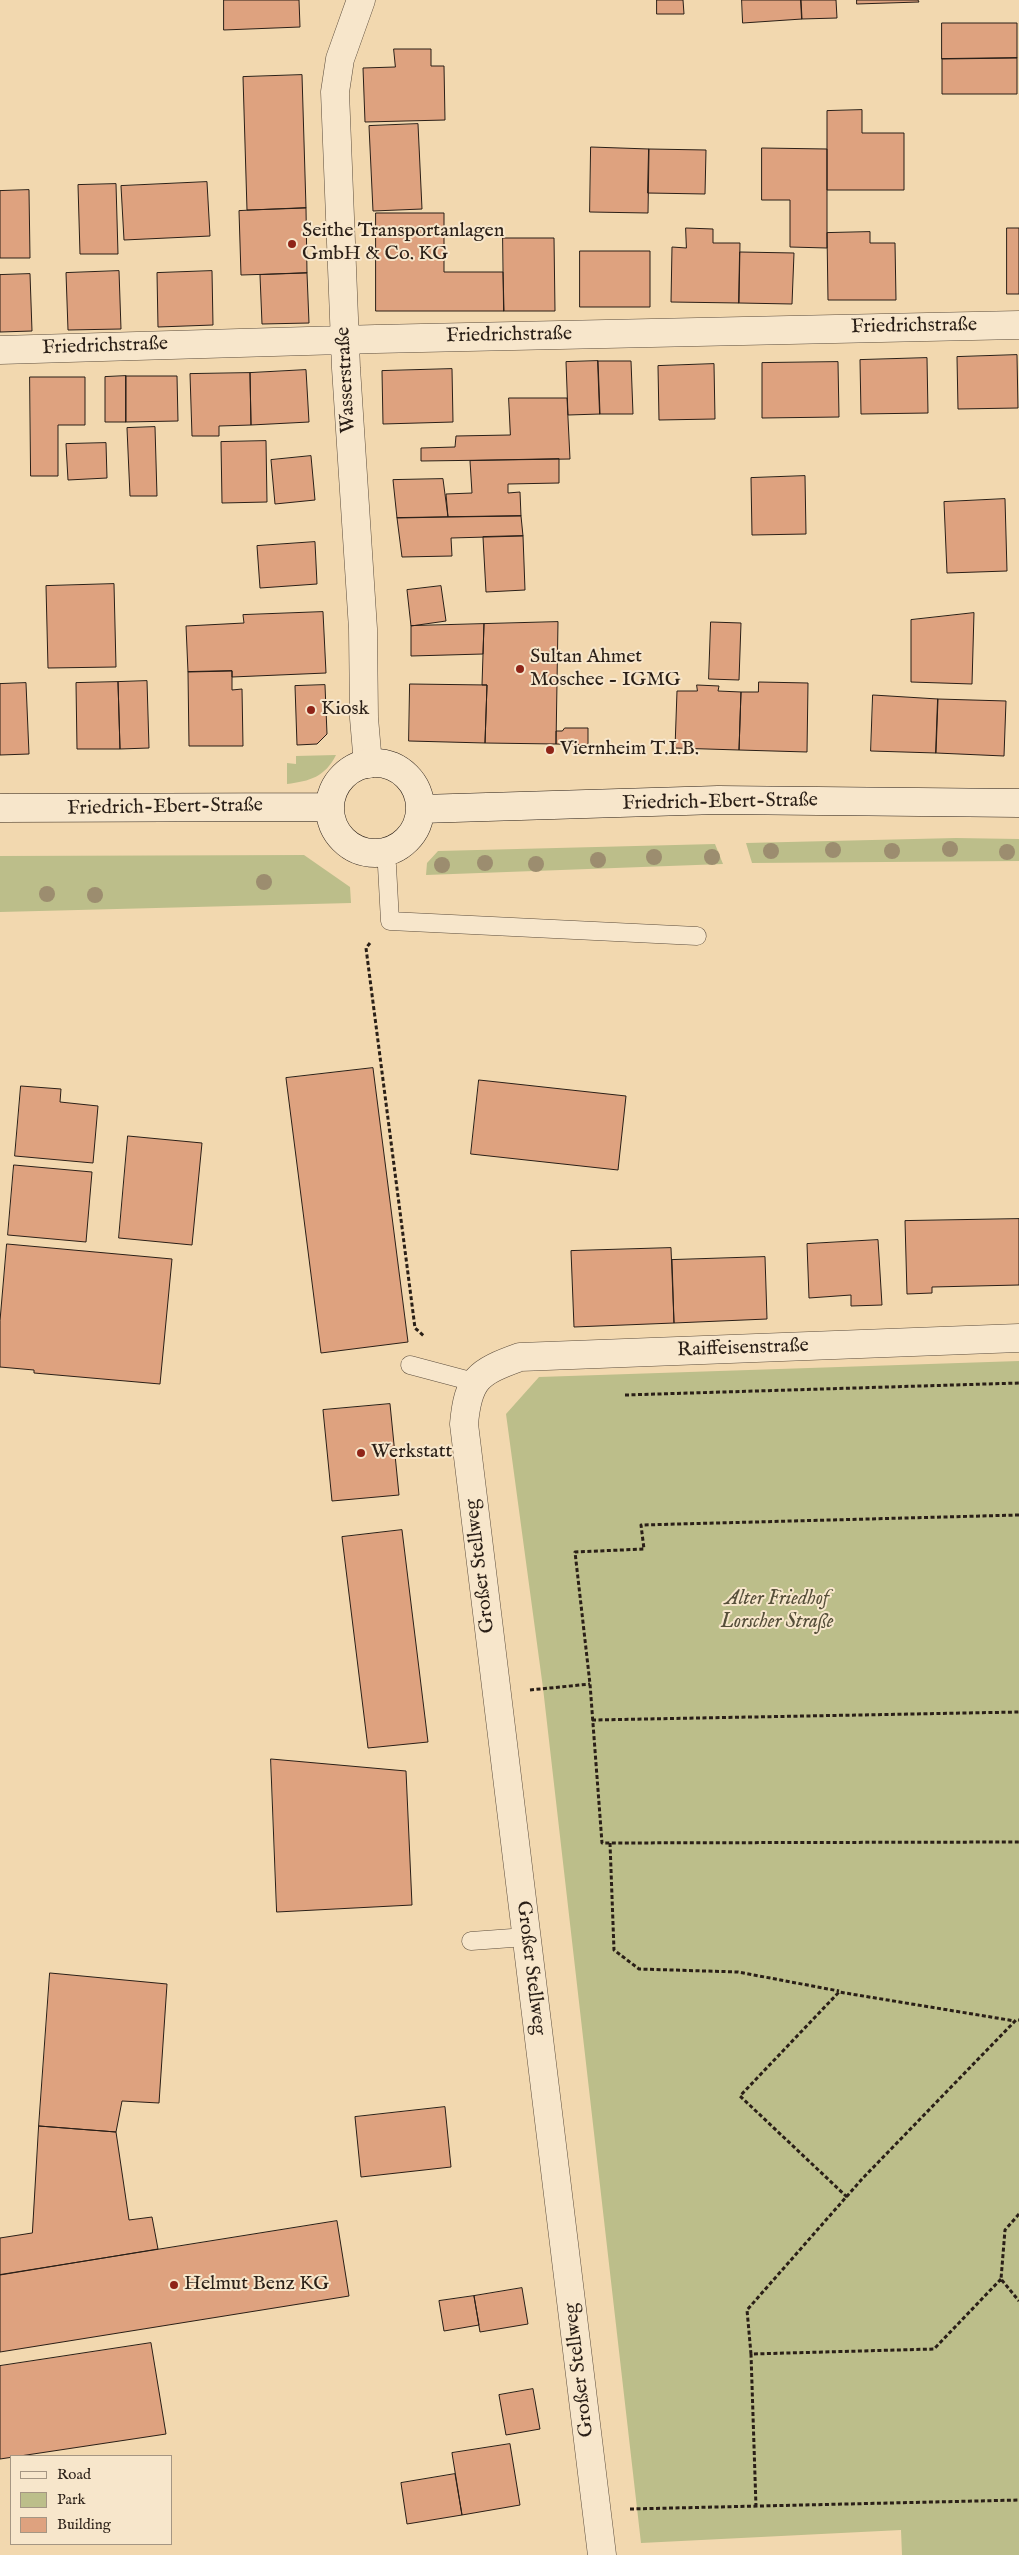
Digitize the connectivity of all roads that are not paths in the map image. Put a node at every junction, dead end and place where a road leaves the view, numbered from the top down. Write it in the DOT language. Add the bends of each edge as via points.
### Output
graph roads {
  1 [pos="361,0"];
  2 [pos="1019,325"];
  3 [pos="345,340"];
  4 [pos="0,350"];
  5 [pos="368,764"];
  6 [pos="1019,802"];
  7 [pos="330,807"];
  8 [pos="0,808"];
  9 [pos="421,810"];
  10 [pos="383,853"];
  11 [pos="697,936"];
  12 [pos="1019,1338"];
  13 [pos="410,1365"];
  14 [pos="474,1382"];
  15 [pos="526,1937"];
  16 [pos="471,1941"];
  17 [pos="602,2555"];
  1 -- 3 [label="street, Wasserstraße" via="340,59 335,92"];
  2 -- 3 [label="street, Friedrichstraße"];
  3 -- 4 [label="street, Friedrichstraße"];
  3 -- 5 [label="street, Wasserstraße"];
  5 -- 7 [label="street" via="344,775 335,787"];
  5 -- 9 [label="street" via="387,765 400,770 418,792"];
  6 -- 9 [label="street, Friedrich-Ebert-Straße" via="718,800"];
  7 -- 8 [label="street, Friedrich-Ebert-Straße"];
  7 -- 10 [label="street" via="336,831 345,842 358,850"];
  9 -- 10 [label="street" via="412,836 400,846"];
  10 -- 11 [label="lane" via="387,866 390,921"];
  12 -- 14 [label="street, Raiffeisenstraße" via="520,1357 494,1366"];
  13 -- 14 [label="lane"];
  14 -- 15 [label="street, Großer Stellweg" via="466,1399 464,1424"];
  15 -- 16 [label="lane"];
  15 -- 17 [label="street, Großer Stellweg"];
}
